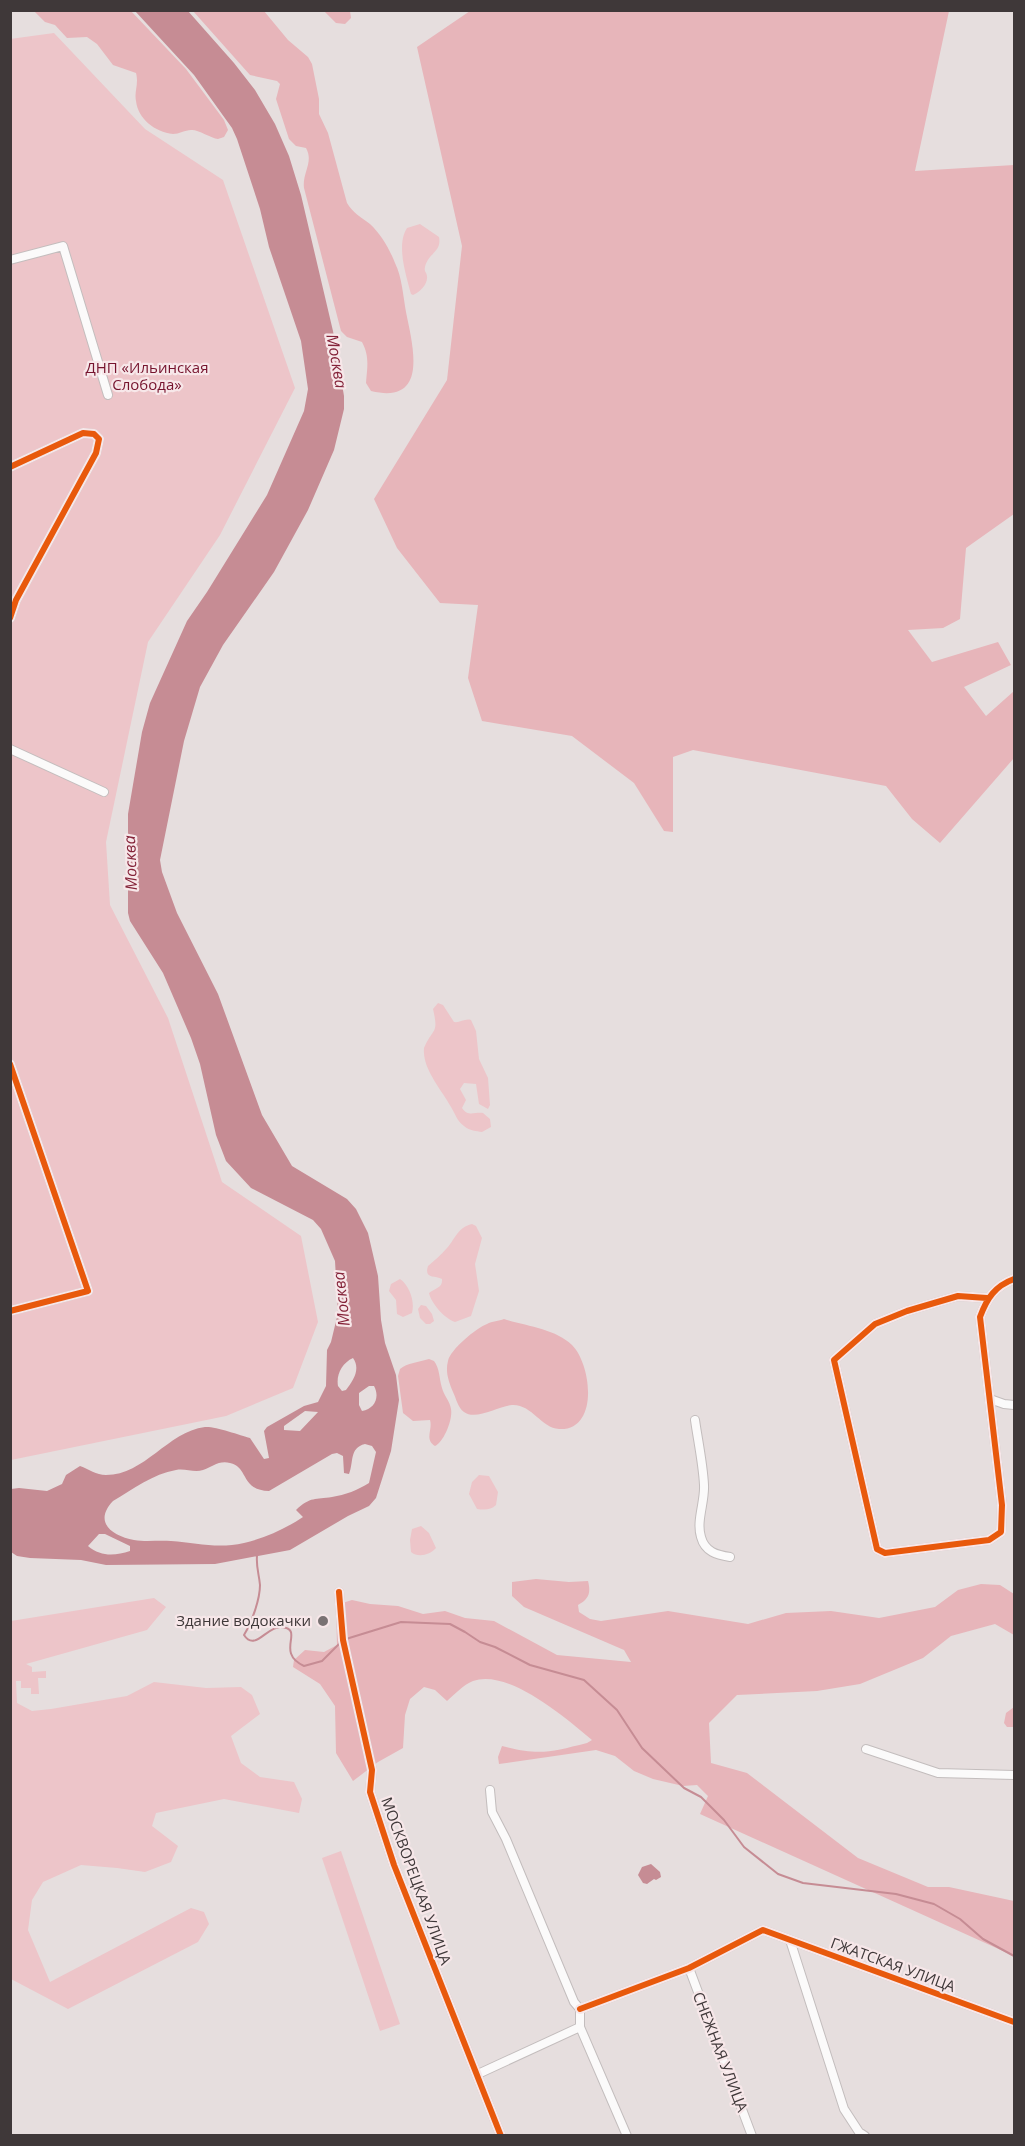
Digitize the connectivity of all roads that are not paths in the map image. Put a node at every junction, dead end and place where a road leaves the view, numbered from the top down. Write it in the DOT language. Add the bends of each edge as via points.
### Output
graph roads {
  1 [pos="10,260"];
  2 [pos="108,396"];
  3 [pos="10,466"];
  4 [pos="10,618"];
  5 [pos="10,749"];
  6 [pos="104,792"];
  7 [pos="10,1064"];
  8 [pos="1014,1279"];
  9 [pos="987,1298"];
  10 [pos="10,1311"];
  11 [pos="990,1399"];
  12 [pos="1014,1405"];
  13 [pos="695,1420"];
  14 [pos="730,1557"];
  15 [pos="339,1592"];
  16 [pos="866,1749"];
  17 [pos="1014,1775"];
  18 [pos="490,1790"];
  19 [pos="790,1940"];
  20 [pos="689,1968"];
  21 [pos="580,2009"];
  22 [pos="1014,2022"];
  23 [pos="580,2027"];
  24 [pos="478,2074"];
  25 [pos="501,2136"];
  26 [pos="627,2136"];
  27 [pos="752,2136"];
  28 [pos="865,2136"];
  1 -- 2 [label="street" via="63,246"];
  3 -- 4 [label="street" via="83,434 94,434 99,440 96,453"];
  5 -- 6 [label="street"];
  7 -- 10 [label="street" via="88,1291"];
  8 -- 9 [label="street"];
  9 -- 11 [label="street" via="980,1317"];
  9 -- 11 [label="street" via="958,1296 907,1311 875,1324 834,1360 877,1549 885,1553 989,1540 1001,1532 1002,1505"];
  11 -- 12 [label="street"];
  13 -- 14 [label="street" via="704,1487 701,1537 715,1555"];
  15 -- 24 [label="street, МОСКВОРЕЦКАЯ УЛИЦА" via="343,1640 372,1770 370,1792 394,1865"];
  16 -- 17 [label="street" via="938,1773"];
  18 -- 21 [label="street" via="492,1812"];
  19 -- 20 [label="street, ГЖАТСКАЯ УЛИЦА" via="763,1930"];
  19 -- 22 [label="street, ГЖАТСКАЯ УЛИЦА"];
  19 -- 28 [label="street" via="843,2109"];
  20 -- 21 [label="street"];
  20 -- 27 [label="street, СНЕЖНАЯ УЛИЦА"];
  21 -- 23 [label="street"];
  23 -- 24 [label="street"];
  23 -- 26 [label="street"];
  24 -- 25 [label="street, МОСКВОРЕЦКАЯ УЛИЦА"];
}
